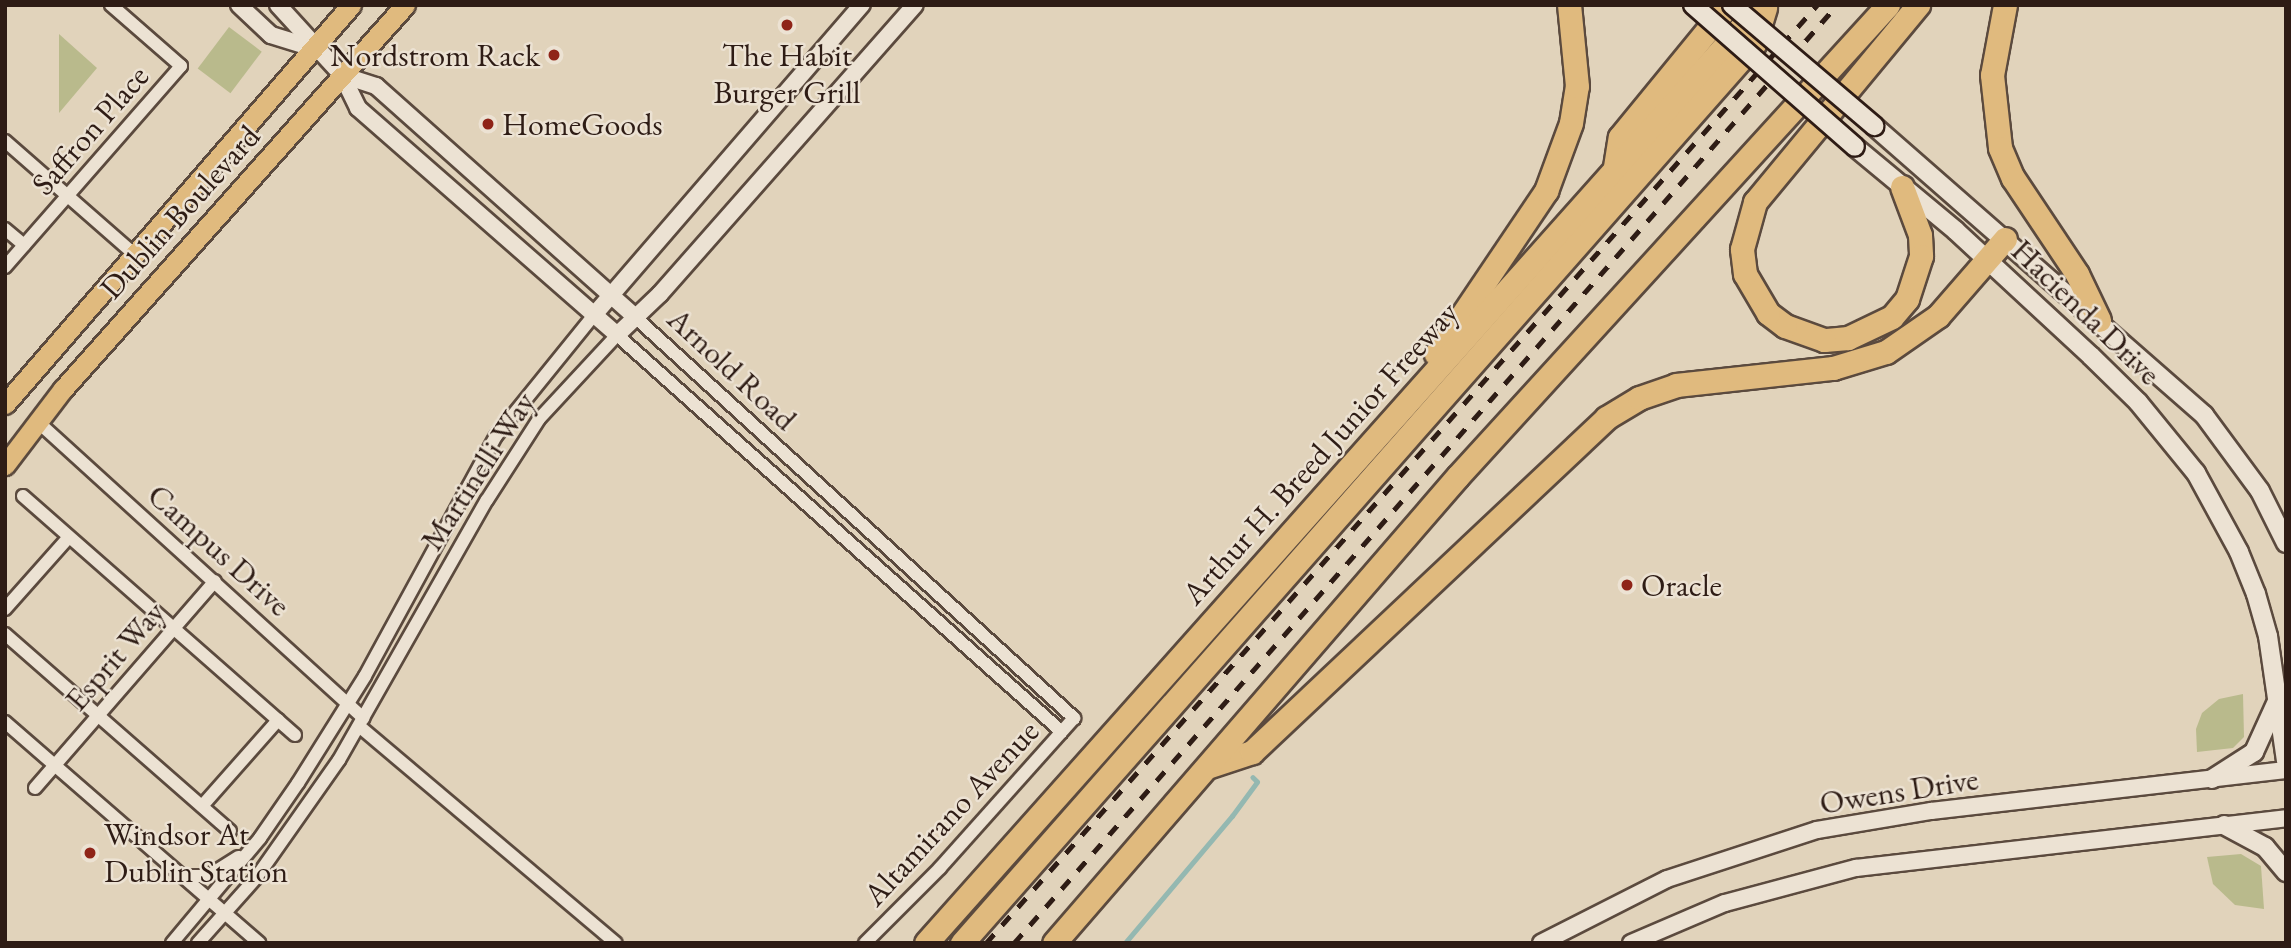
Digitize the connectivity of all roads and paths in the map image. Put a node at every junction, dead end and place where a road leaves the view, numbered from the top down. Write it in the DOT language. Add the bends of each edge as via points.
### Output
graph roads {
  1 [pos="111,5"];
  2 [pos="239,5"];
  3 [pos="278,5"];
  4 [pos="351,5"];
  5 [pos="405,5"];
  6 [pos="862,5"];
  7 [pos="915,5"];
  8 [pos="1569,5"];
  9 [pos="1693,5"];
  10 [pos="1730,5"];
  11 [pos="1764,5"];
  12 [pos="1888,5"];
  13 [pos="1918,5"];
  14 [pos="2005,5"];
  15 [pos="313,48"];
  16 [pos="342,75"];
  17 [pos="5,141"];
  18 [pos="1614,173"];
  19 [pos="1902,187"];
  20 [pos="66,195"];
  21 [pos="5,229"];
  22 [pos="2005,239"];
  23 [pos="24,245"];
  24 [pos="133,253"];
  25 [pos="1990,261"];
  26 [pos="5,267"];
  27 [pos="612,295"];
  28 [pos="594,315"];
  29 [pos="635,317"];
  30 [pos="2099,320"];
  31 [pos="617,335"];
  32 [pos="1422,383"];
  33 [pos="5,404"];
  34 [pos="38,422"];
  35 [pos="5,465"];
  36 [pos="23,496"];
  37 [pos="69,537"];
  38 [pos="2286,543"];
  39 [pos="215,581"];
  40 [pos="5,609"];
  41 [pos="174,629"];
  42 [pos="5,634"];
  43 [pos="2278,699"];
  44 [pos="349,705"];
  45 [pos="98,715"];
  46 [pos="1074,718"];
  47 [pos="278,720"];
  48 [pos="5,722"];
  49 [pos="361,722"];
  50 [pos="1062,732"];
  51 [pos="295,735"];
  52 [pos="2286,761"];
  53 [pos="55,765"];
  54 [pos="1210,766"];
  55 [pos="2286,770"];
  56 [pos="2212,779"];
  57 [pos="35,788"];
  58 [pos="202,806"];
  59 [pos="281,808"];
  60 [pos="2286,818"];
  61 [pos="2224,825"];
  62 [pos="230,831"];
  63 [pos="2286,872"];
  64 [pos="182,876"];
  65 [pos="210,900"];
  66 [pos="224,913"];
  67 [pos="172,943"];
  68 [pos="198,943"];
  69 [pos="260,943"];
  70 [pos="616,943"];
  71 [pos="865,943"];
  72 [pos="926,943"];
  73 [pos="962,943"];
  74 [pos="1054,943"];
  75 [pos="1541,943"];
  76 [pos="1631,943"];
  1 -- 20 [label="street, Saffron Place" via="181,66"];
  2 -- 15 [label="street, Arnold Road" via="271,35"];
  3 -- 15 [label="street, Arnold Road"];
  4 -- 15 [label="main road, Dublin Boulevard"];
  5 -- 16 [label="main road, Dublin Boulevard"];
  6 -- 27 [label="street, Martinelli Way"];
  7 -- 29 [label="street, Martinelli Way"];
  8 -- 32 [label="highway" via="1577,86 1571,123 1546,191 1530,221 1443,338"];
  9 -- 19 [label="main road, Hacienda Drive, bridge"];
  10 -- 18 [label="highway" via="1620,137"];
  10 -- 22 [label="main road, Hacienda Drive, bridge"];
  11 -- 18 [label="highway, Arthur H. Breed Junior Freeway"];
  11 -- 73 [label="highway" via="1754,44"];
  12 -- 54 [label="highway" via="1458,476"];
  13 -- 19 [label="highway" via="1755,202 1742,249 1745,274 1768,313 1784,326 1824,340 1871,330 1892,317 1907,299 1921,256 1917,227"];
  14 -- 30 [label="highway" via="1992,75 2000,148 2013,178 2077,274"];
  15 -- 16 [label="street, Arnold Road"];
  15 -- 24 [label="main road, Dublin Boulevard"];
  16 -- 27 [label="street, Arnold Road" via="376,86"];
  16 -- 28 [label="street, Arnold Road" via="358,108"];
  16 -- 34 [label="main road, Dublin Boulevard"];
  17 -- 20 [label="street"];
  18 -- 32 [label="highway, Arthur H. Breed Junior Freeway"];
  19 -- 25 [label="main road, Hacienda Drive"];
  20 -- 23 [label="street, Saffron Place"];
  20 -- 24 [label="street"];
  21 -- 23 [label="street"];
  22 -- 25 [label="highway"];
  22 -- 30 [label="main road, Hacienda Drive"];
  23 -- 26 [label="street, Saffron Place"];
  24 -- 33 [label="main road, Dublin Boulevard"];
  25 -- 43 [label="main road, Hacienda Drive" via="2138,402 2196,473 2256,594"];
  25 -- 54 [label="highway" via="1938,316 1874,357 1833,368 1676,385 1639,398 1606,418 1252,752"];
  27 -- 28 [label="street, Martinelli Way"];
  27 -- 29 [label="street, Arnold Road"];
  28 -- 31 [label="street, Arnold Road"];
  28 -- 44 [label="street, Martinelli Way" via="496,436"];
  29 -- 31 [label="street, Martinelli Way"];
  29 -- 46 [label="street, Arnold Road"];
  30 -- 38 [label="main road, Hacienda Drive" via="2218,432 2260,491"];
  31 -- 49 [label="street, Martinelli Way" via="538,419 486,500"];
  31 -- 50 [label="street, Arnold Road"];
  32 -- 72 [label="highway, Arthur H. Breed Junior Freeway"];
  34 -- 35 [label="main road, Dublin Boulevard"];
  34 -- 39 [label="street, Campus Drive"];
  36 -- 37 [label="street"];
  37 -- 40 [label="street"];
  37 -- 41 [label="street"];
  39 -- 41 [label="street, Esprit Way"];
  39 -- 44 [label="street, Campus Drive"];
  41 -- 45 [label="street, Esprit Way"];
  41 -- 47 [label="street"];
  42 -- 45 [label="street"];
  43 -- 52 [label="main road, Hacienda Drive"];
  43 -- 56 [label="main road" via="2254,751"];
  44 -- 49 [label="street, Campus Drive"];
  44 -- 59 [label="street, Martinelli Way"];
  45 -- 53 [label="street, Esprit Way"];
  45 -- 58 [label="street"];
  46 -- 50 [label="street, Altamirano Avenue"];
  47 -- 51 [label="street"];
  47 -- 58 [label="street"];
  48 -- 53 [label="street"];
  49 -- 66 [label="street, Martinelli Way" via="290,833"];
  49 -- 70 [label="street, Campus Drive"];
  50 -- 71 [label="street, Altamirano Avenue" via="940,868"];
  53 -- 57 [label="street, Esprit Way"];
  53 -- 64 [label="street"];
  54 -- 74 [label="highway"];
  55 -- 56 [label="street, Owens Drive"];
  56 -- 75 [label="street, Owens Drive" via="1931,811 1817,830 1667,879"];
  58 -- 62 [label="street"];
  59 -- 64 [label="street, Martinelli Way" via="238,859 208,876"];
  59 -- 65 [label="street, Martinelli Way"];
  60 -- 61 [label="street"];
  61 -- 63 [label="main road" via="2265,847"];
  61 -- 76 [label="street" via="1830,873 1725,903"];
  64 -- 65 [label="street"];
  65 -- 66 [label="street"];
  65 -- 67 [label="street, Martinelli Way"];
  66 -- 68 [label="street, Martinelli Way"];
  66 -- 69 [label="street"];
}
